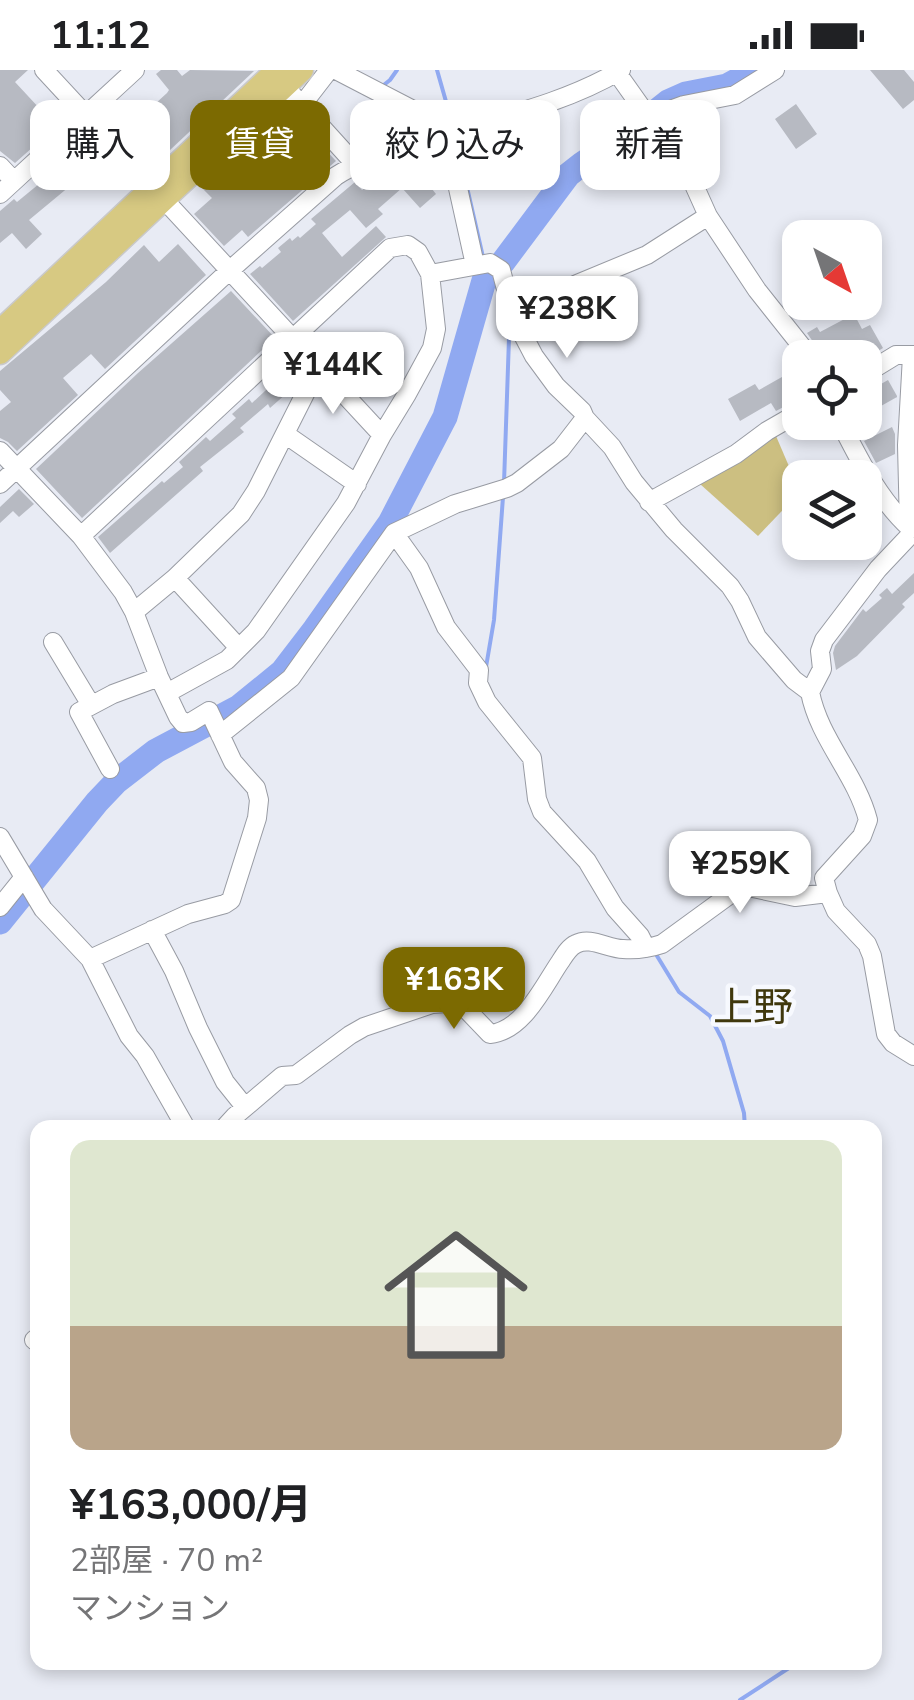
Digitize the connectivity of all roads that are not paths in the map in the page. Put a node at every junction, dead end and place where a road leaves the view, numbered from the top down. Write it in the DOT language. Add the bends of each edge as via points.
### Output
graph roads {
  1 [pos="44,70"];
  2 [pos="135,70"];
  3 [pos="333,70"];
  4 [pos="775,70"];
  5 [pos="618,71"];
  6 [pos="281,74"];
  7 [pos="71,100"];
  8 [pos="103,100"];
  9 [pos="299,100"];
  10 [pos="306,100"];
  11 [pos="395,100"];
  12 [pos="557,100"];
  13 [pos="637,100"];
  14 [pos="712,100"];
  15 [pos="330,136"];
  16 [pos="350,158"];
  17 [pos="0,166"];
  18 [pos="30,167"];
  19 [pos="350,167"];
  20 [pos="7,188"];
  21 [pos="155,190"];
  22 [pos="463,190"];
  23 [pos="696,190"];
  24 [pos="158,193"];
  25 [pos="708,216"];
  26 [pos="488,266"];
  27 [pos="228,271"];
  28 [pos="430,274"];
  29 [pos="514,316"];
  30 [pos="0,332"];
  31 [pos="294,339"];
  32 [pos="797,340"];
  33 [pos="0,354"];
  34 [pos="913,356"];
  35 [pos="882,364"];
  36 [pos="319,366"];
  37 [pos="585,418"];
  38 [pos="782,422"];
  39 [pos="285,434"];
  40 [pos="382,434"];
  41 [pos="850,440"];
  42 [pos="0,450"];
  43 [pos="17,469"];
  44 [pos="0,484"];
  45 [pos="357,484"];
  46 [pos="650,502"];
  47 [pos="912,530"];
  48 [pos="394,533"];
  49 [pos="81,536"];
  50 [pos="175,578"];
  51 [pos="134,612"];
  52 [pos="53,642"];
  53 [pos="239,648"];
  54 [pos="163,685"];
  55 [pos="810,692"];
  56 [pos="91,705"];
  57 [pos="216,727"];
  58 [pos="110,769"];
  59 [pos="0,836"];
  60 [pos="28,884"];
  61 [pos="828,893"];
  62 [pos="0,907"];
  63 [pos="152,930"];
  64 [pos="650,947"];
  65 [pos="90,959"];
  66 [pos="914,1056"];
  67 [pos="245,1107"];
  68 [pos="181,1120"];
  69 [pos="232,1120"];
  1 -- 7 [label="street"];
  2 -- 8 [label="street"];
  3 -- 10 [label="street"];
  3 -- 11 [label="street"];
  4 -- 14 [label="street" via="735,96"];
  5 -- 12 [label="street"];
  5 -- 13 [label="street"];
  6 -- 9 [label="street"];
  6 -- 24 [label="main road"];
  15 -- 16 [label="street"];
  17 -- 20 [label="street"];
  18 -- 20 [label="street"];
  19 -- 27 [label="street"];
  21 -- 24 [label="street"];
  22 -- 26 [label="street"];
  23 -- 25 [label="street"];
  24 -- 27 [label="street"];
  24 -- 30 [label="main road"];
  24 -- 33 [label="main road"];
  25 -- 29 [label="street" via="647,255"];
  25 -- 32 [label="street"];
  26 -- 28 [label="street"];
  26 -- 29 [label="street"];
  27 -- 31 [label="street"];
  27 -- 43 [label="street"];
  28 -- 31 [label="street" via="418,252 390,248"];
  28 -- 40 [label="street" via="432,348"];
  29 -- 37 [label="street" via="534,356"];
  31 -- 36 [label="street"];
  31 -- 49 [label="street"];
  34 -- 35 [label="street" via="896,355"];
  34 -- 47 [label="street"];
  36 -- 39 [label="street"];
  36 -- 40 [label="street"];
  37 -- 46 [label="street"];
  37 -- 48 [label="street" via="561,449 503,489"];
  38 -- 46 [label="street"];
  39 -- 45 [label="street"];
  39 -- 50 [label="street" via="241,514"];
  40 -- 45 [label="street"];
  41 -- 47 [label="street" via="893,513"];
  42 -- 43 [label="street"];
  43 -- 44 [label="street"];
  43 -- 49 [label="street"];
  45 -- 53 [label="street"];
  46 -- 55 [label="street" via="730,586 757,638"];
  47 -- 55 [label="street" via="824,640 822,669"];
  48 -- 57 [label="street" via="291,678"];
  48 -- 64 [label="street" via="446,627 479,670 487,702 532,758 542,812 587,860 615,908"];
  49 -- 51 [label="street"];
  50 -- 51 [label="street"];
  50 -- 53 [label="street"];
  51 -- 54 [label="street"];
  52 -- 56 [label="street"];
  53 -- 54 [label="street" via="213,669"];
  54 -- 56 [label="street"];
  54 -- 57 [label="street" via="183,722 208,711"];
  55 -- 61 [label="street" via="868,820 824,878"];
  56 -- 58 [label="street" via="79,712"];
  57 -- 63 [label="street" via="259,800 243,867 226,904"];
  59 -- 60 [label="street"];
  60 -- 62 [label="street"];
  60 -- 65 [label="street"];
  61 -- 64 [label="street" via="744,888"];
  61 -- 66 [label="street" via="872,956 886,1034"];
  63 -- 65 [label="street"];
  63 -- 67 [label="street" via="225,1082"];
  64 -- 67 [label="street" via="577,943 525,1013 501,1033 490,1034 466,1009 447,1003 364,1027 296,1074 282,1076"];
  65 -- 68 [label="street"];
  67 -- 69 [label="street"];
}
